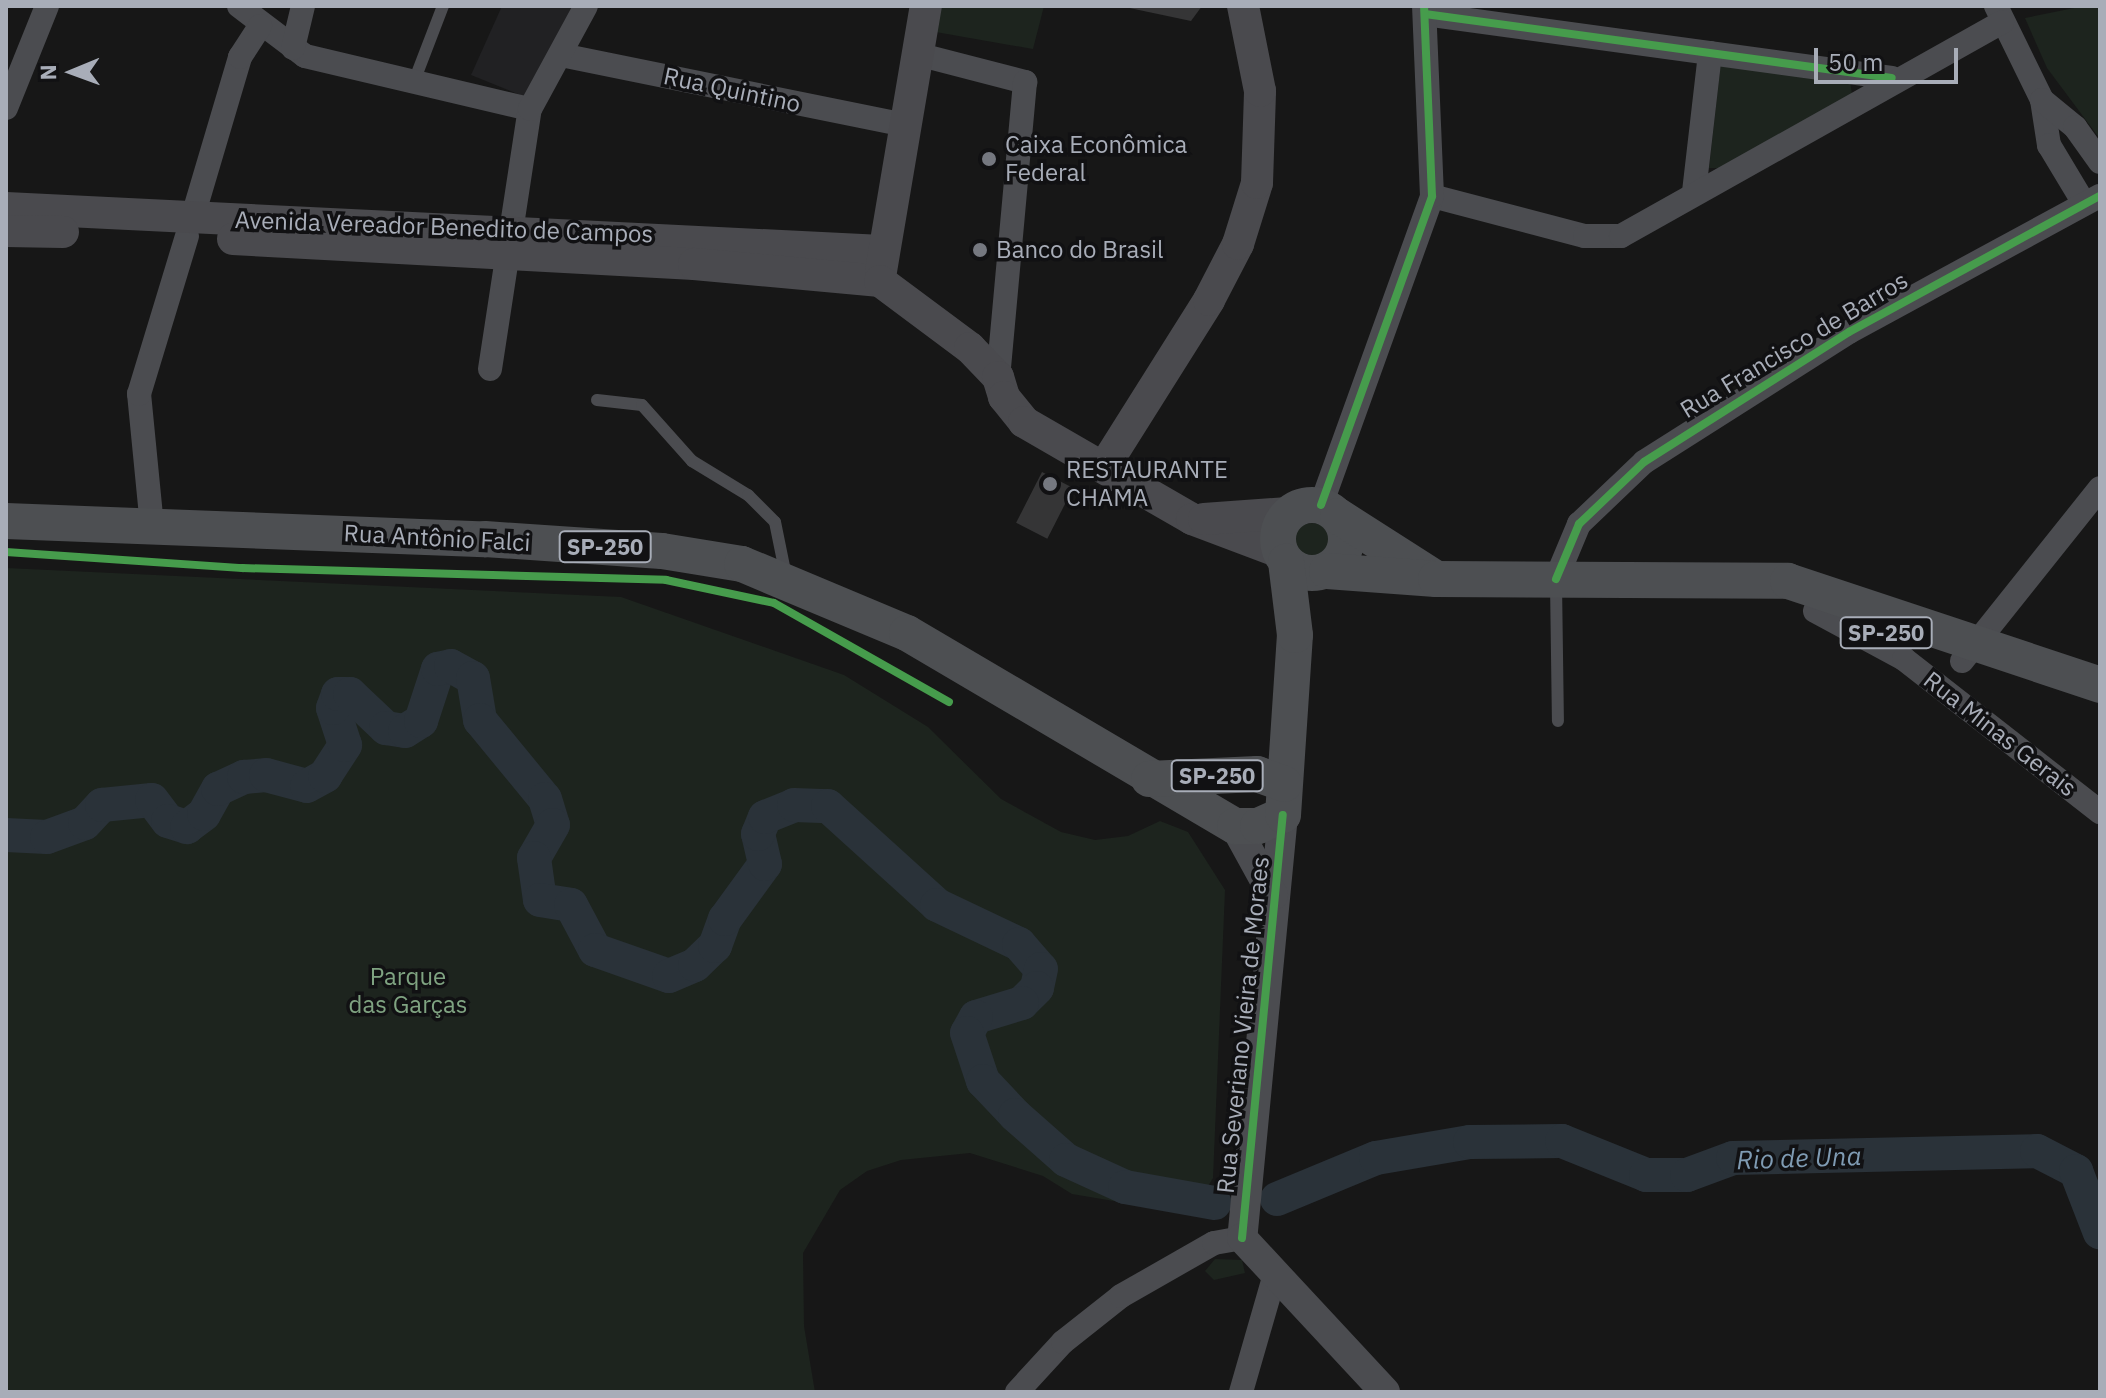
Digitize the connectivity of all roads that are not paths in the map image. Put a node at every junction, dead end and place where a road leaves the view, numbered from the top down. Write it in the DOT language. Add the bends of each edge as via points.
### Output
graph roads {
  1 [pos="47,6"];
  2 [pos="239,6"];
  3 [pos="303,6"];
  4 [pos="443,6"];
  5 [pos="586,6"];
  6 [pos="926,6"];
  7 [pos="1243,6"];
  8 [pos="1424,10"];
  9 [pos="1999,14"];
  10 [pos="260,26"];
  11 [pos="293,48"];
  12 [pos="1710,53"];
  13 [pos="917,54"];
  14 [pos="561,55"];
  15 [pos="12,66"];
  16 [pos="1892,78"];
  17 [pos="413,84"];
  18 [pos="2042,100"];
  19 [pos="6,108"];
  20 [pos="530,109"];
  21 [pos="904,125"];
  22 [pos="2100,162"];
  23 [pos="1694,192"];
  24 [pos="1432,196"];
  25 [pos="2091,198"];
  26 [pos="6,208"];
  27 [pos="51,222"];
  28 [pos="190,226"];
  29 [pos="6,231"];
  30 [pos="508,243"];
  31 [pos="881,266"];
  32 [pos="490,369"];
  33 [pos="998,377"];
  34 [pos="597,400"];
  35 [pos="1104,467"];
  36 [pos="2100,488"];
  37 [pos="1316,512"];
  38 [pos="1192,519"];
  39 [pos="6,521"];
  40 [pos="152,526"];
  41 [pos="1302,565"];
  42 [pos="786,579"];
  43 [pos="1436,579"];
  44 [pos="1556,579"];
  45 [pos="1666,581"];
  46 [pos="1890,633"];
  47 [pos="1970,652"];
  48 [pos="2100,685"];
  49 [pos="2100,706"];
  50 [pos="1558,721"];
  51 [pos="1288,728"];
  52 [pos="1236,776"];
  53 [pos="1148,779"];
  54 [pos="1283,800"];
  55 [pos="2100,812"];
  56 [pos="1235,826"];
  57 [pos="1276,900"];
  58 [pos="1242,1238"];
  59 [pos="1274,1278"];
  60 [pos="1017,1392"];
  61 [pos="1241,1392"];
  62 [pos="1385,1392"];
  1 -- 15 [label="street"];
  2 -- 10 [label="street"];
  3 -- 11 [label="street"];
  4 -- 17 [label="lane"];
  5 -- 14 [label="street"];
  6 -- 13 [label="main road"];
  7 -- 35 [label="main road" via="1260,91 1257,183 1238,244 1209,300"];
  8 -- 12 [label="street"];
  8 -- 24 [label="street"];
  9 -- 16 [label="street"];
  9 -- 18 [label="street"];
  10 -- 11 [label="street"];
  10 -- 28 [label="street" via="240,57"];
  11 -- 17 [label="street" via="332,66"];
  12 -- 16 [label="street"];
  12 -- 23 [label="street"];
  13 -- 21 [label="main road"];
  13 -- 33 [label="street" via="1025,82"];
  14 -- 20 [label="street"];
  14 -- 21 [label="street, Rua Quintino"];
  15 -- 19 [label="street"];
  16 -- 23 [label="street"];
  17 -- 20 [label="street"];
  18 -- 22 [label="street" via="2075,127"];
  18 -- 25 [label="street" via="2049,145"];
  20 -- 30 [label="street"];
  21 -- 31 [label="main road"];
  23 -- 24 [label="street" via="1621,236 1604,239"];
  24 -- 37 [label="street"];
  25 -- 44 [label="street, Rua Francisco de Barros" via="1822,349 1644,462 1579,524"];
  26 -- 27 [label="main road, Avenida Vereador Benedito de Campos"];
  27 -- 28 [label="main road, Avenida Vereador Benedito de Campos"];
  27 -- 29 [label="main road, Avenida Vereador Benedito de Campos"];
  28 -- 30 [label="main road, Avenida Vereador Benedito de Campos"];
  28 -- 40 [label="street" via="139,394"];
  30 -- 31 [label="main road, Avenida Vereador Benedito de Campos" via="692,250"];
  30 -- 32 [label="street"];
  31 -- 33 [label="main road"];
  33 -- 35 [label="main road" via="1004,397 1024,422"];
  34 -- 42 [label="lane" via="642,405 692,461 748,495 775,522"];
  35 -- 38 [label="main road"];
  36 -- 47 [label="street"];
  37 -- 38 [label="main road"];
  37 -- 41 [label="main road, SP-250" via="1278,531"];
  37 -- 41 [label="main road" via="1347,536 1343,557"];
  37 -- 43 [label="main road"];
  38 -- 41 [label="main road"];
  39 -- 40 [label="main road, Rua Antônio Falci / SP-250"];
  40 -- 42 [label="main road, Rua Antônio Falci / SP-250" via="662,551 742,564"];
  41 -- 43 [label="main road, SP-250"];
  41 -- 51 [label="main road, Rua Severiano Vieira de Moraes / SP-250"];
  42 -- 53 [label="main road, Rua Antônio Falci / SP-250" via="907,633"];
  43 -- 44 [label="main road, SP-250"];
  44 -- 45 [label="main road, SP-250"];
  44 -- 50 [label="lane"];
  45 -- 46 [label="main road, SP-250" via="1815,611"];
  45 -- 46 [label="main road, SP-250" via="1788,581"];
  46 -- 47 [label="main road, SP-250"];
  46 -- 55 [label="street, Rua Minas Gerais"];
  47 -- 48 [label="main road, SP-250"];
  47 -- 49 [label="main road, SP-250"];
  51 -- 52 [label="main road, SP-250"];
  51 -- 54 [label="main road, Rua Severiano Vieira de Moraes / SP-250"];
  52 -- 53 [label="main road, SP-250"];
  52 -- 54 [label="main road, SP-250" via="1257,774"];
  52 -- 56 [label="main road, Rua Severiano Vieira de Moraes / SP-250" via="1227,808"];
  53 -- 56 [label="main road, Rua Antônio Falci / SP-250"];
  54 -- 56 [label="main road, SP-250" via="1258,826"];
  54 -- 57 [label="street, Rua Severiano Vieira de Moraes / SP-250"];
  56 -- 57 [label="street, Rua Severiano Vieira de Moraes"];
  57 -- 58 [label="street, Rua Severiano Vieira de Moraes"];
  58 -- 59 [label="street"];
  58 -- 60 [label="street" via="1214,1243 1121,1296 1063,1342"];
  59 -- 61 [label="street"];
  59 -- 62 [label="street"];
}
